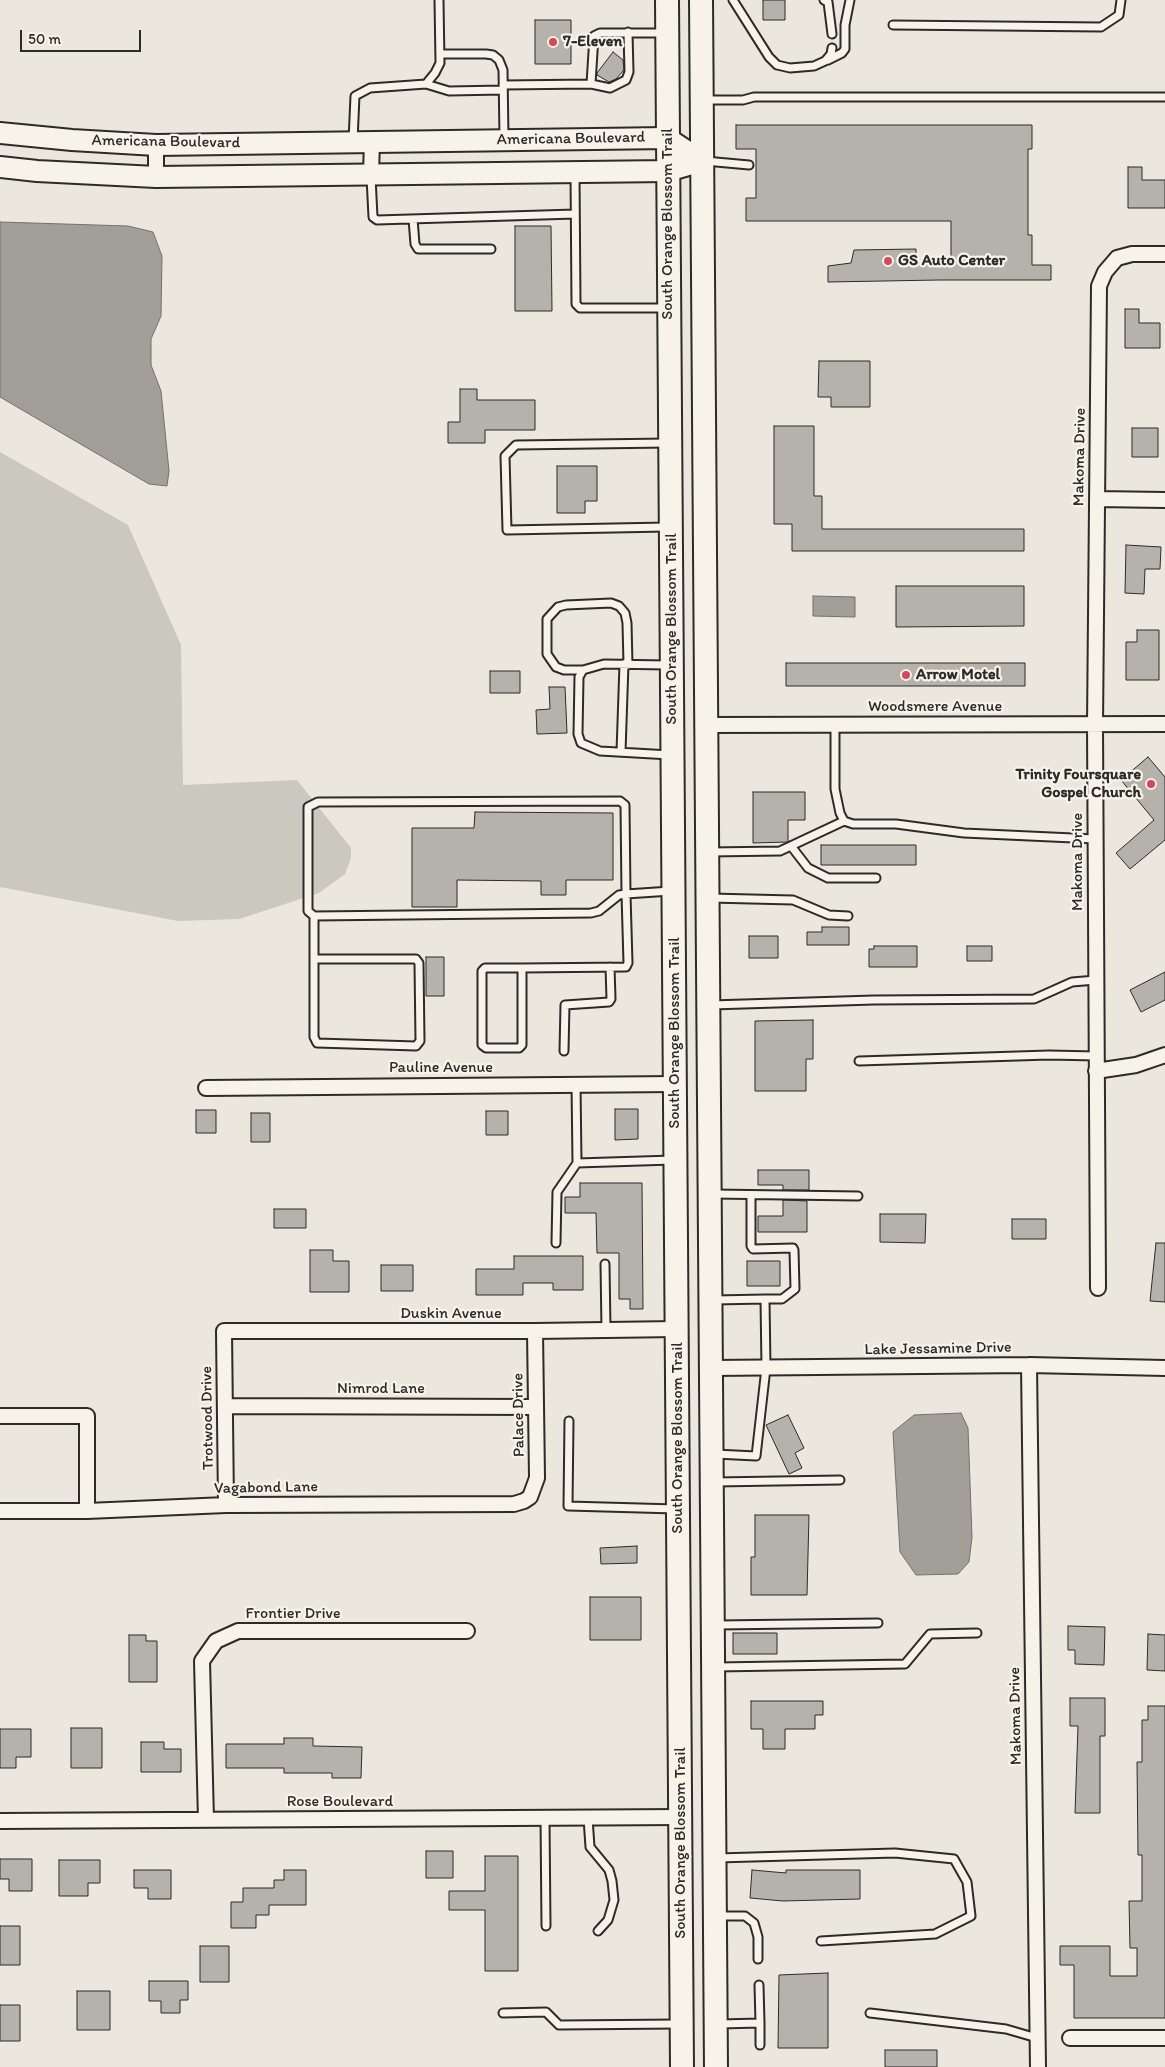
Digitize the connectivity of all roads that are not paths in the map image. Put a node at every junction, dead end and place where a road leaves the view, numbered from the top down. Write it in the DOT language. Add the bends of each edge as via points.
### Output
graph roads {
  1 [pos="439,0"];
  2 [pos="667,0"];
  3 [pos="701,0"];
  4 [pos="733,0"];
  5 [pos="824,0"];
  6 [pos="850,0"];
  7 [pos="1121,0"];
  8 [pos="893,25"];
  9 [pos="628,32"];
  10 [pos="667,33"];
  11 [pos="832,34"];
  12 [pos="832,48"];
  13 [pos="440,54"];
  14 [pos="825,61"];
  15 [pos="426,84"];
  16 [pos="592,84"];
  17 [pos="503,88"];
  18 [pos="1165,97"];
  19 [pos="701,100"];
  20 [pos="0,133"];
  21 [pos="668,138"];
  22 [pos="504,140"];
  23 [pos="362,141"];
  24 [pos="156,145"];
  25 [pos="702,161"];
  26 [pos="749,165"];
  27 [pos="0,167"];
  28 [pos="668,171"];
  29 [pos="575,172"];
  30 [pos="371,174"];
  31 [pos="156,177"];
  32 [pos="575,214"];
  33 [pos="413,219"];
  34 [pos="491,249"];
  35 [pos="1165,254"];
  36 [pos="669,308"];
  37 [pos="670,443"];
  38 [pos="1097,499"];
  39 [pos="1165,500"];
  40 [pos="671,527"];
  41 [pos="626,664"];
  42 [pos="672,665"];
  43 [pos="583,670"];
  44 [pos="1165,724"];
  45 [pos="705,725"];
  46 [pos="835,725"];
  47 [pos="1095,725"];
  48 [pos="621,752"];
  49 [pos="673,755"];
  50 [pos="844,821"];
  51 [pos="1095,839"];
  52 [pos="791,846"];
  53 [pos="706,852"];
  54 [pos="876,878"];
  55 [pos="674,890"];
  56 [pos="626,894"];
  57 [pos="707,898"];
  58 [pos="314,916"];
  59 [pos="848,916"];
  60 [pos="314,959"];
  61 [pos="610,967"];
  62 [pos="522,968"];
  63 [pos="1096,980"];
  64 [pos="708,1004"];
  65 [pos="675,1008"];
  66 [pos="564,1051"];
  67 [pos="709,1052"];
  68 [pos="1165,1055"];
  69 [pos="1096,1056"];
  70 [pos="859,1061"];
  71 [pos="1096,1071"];
  72 [pos="576,1084"];
  73 [pos="676,1084"];
  74 [pos="206,1088"];
  75 [pos="710,1136"];
  76 [pos="676,1160"];
  77 [pos="577,1162"];
  78 [pos="710,1193"];
  79 [pos="751,1194"];
  80 [pos="858,1196"];
  81 [pos="556,1243"];
  82 [pos="605,1264"];
  83 [pos="1098,1288"];
  84 [pos="765,1299"];
  85 [pos="711,1300"];
  86 [pos="677,1329"];
  87 [pos="606,1330"];
  88 [pos="224,1331"];
  89 [pos="535,1331"];
  90 [pos="1029,1365"];
  91 [pos="712,1368"];
  92 [pos="766,1368"];
  93 [pos="1165,1368"];
  94 [pos="226,1406"];
  95 [pos="536,1407"];
  96 [pos="0,1416"];
  97 [pos="569,1421"];
  98 [pos="712,1453"];
  99 [pos="840,1480"];
  100 [pos="713,1482"];
  101 [pos="530,1497"];
  102 [pos="226,1505"];
  103 [pos="679,1509"];
  104 [pos="87,1511"];
  105 [pos="0,1512"];
  106 [pos="878,1623"];
  107 [pos="713,1625"];
  108 [pos="467,1631"];
  109 [pos="977,1633"];
  110 [pos="714,1667"];
  111 [pos="681,1760"];
  112 [pos="714,1797"];
  113 [pos="681,1817"];
  114 [pos="545,1818"];
  115 [pos="588,1818"];
  116 [pos="206,1820"];
  117 [pos="0,1821"];
  118 [pos="714,1859"];
  119 [pos="715,1916"];
  120 [pos="546,1926"];
  121 [pos="598,1931"];
  122 [pos="821,1941"];
  123 [pos="758,1959"];
  124 [pos="759,1985"];
  125 [pos="503,2013"];
  126 [pos="870,2013"];
  127 [pos="760,2023"];
  128 [pos="682,2024"];
  129 [pos="716,2024"];
  130 [pos="1037,2038"];
  131 [pos="1070,2038"];
  132 [pos="1165,2038"];
  133 [pos="760,2045"];
  134 [pos="682,2067"];
  135 [pos="716,2067"];
  136 [pos="1038,2067"];
  1 -- 13 [label="lane"];
  2 -- 10 [label="main road, South Orange Blossom Trail"];
  3 -- 19 [label="main road, South Orange Blossom Trail"];
  4 -- 14 [label="lane" via="777,65 790,68 814,66"];
  5 -- 11 [label="lane" via="828,2"];
  6 -- 14 [label="lane" via="845,49"];
  7 -- 8 [label="lane" via="1119,15 1101,27"];
  9 -- 10 [label="lane"];
  9 -- 16 [label="lane" via="594,36"];
  9 -- 16 [label="lane" via="629,72 626,80 610,88"];
  10 -- 21 [label="main road, South Orange Blossom Trail"];
  12 -- 14 [label="lane"];
  13 -- 15 [label="lane" via="440,63"];
  13 -- 17 [label="lane" via="493,55 503,70"];
  15 -- 17 [label="lane" via="449,91"];
  15 -- 23 [label="lane" via="370,88 355,96"];
  16 -- 17 [label="lane"];
  17 -- 22 [label="lane"];
  18 -- 19 [label="lane" via="754,97"];
  19 -- 25 [label="main road, South Orange Blossom Trail"];
  20 -- 24 [label="main road, Americana Boulevard"];
  21 -- 22 [label="main road, Americana Boulevard"];
  21 -- 25 [label="main road, Americana Boulevard"];
  21 -- 28 [label="main road, South Orange Blossom Trail"];
  22 -- 23 [label="main road, Americana Boulevard"];
  23 -- 24 [label="main road, Americana Boulevard"];
  23 -- 30 [label="street"];
  24 -- 31 [label="street"];
  25 -- 26 [label="lane"];
  25 -- 28 [label="main road, Americana Boulevard"];
  25 -- 45 [label="main road, South Orange Blossom Trail"];
  27 -- 31 [label="main road, Americana Boulevard"];
  28 -- 29 [label="main road, Americana Boulevard"];
  28 -- 36 [label="main road, South Orange Blossom Trail"];
  29 -- 30 [label="main road, Americana Boulevard"];
  29 -- 32 [label="lane"];
  30 -- 31 [label="main road, Americana Boulevard"];
  30 -- 33 [label="lane" via="372,217 377,220"];
  32 -- 33 [label="lane"];
  32 -- 36 [label="lane" via="576,304 580,308"];
  33 -- 34 [label="lane" via="418,249"];
  35 -- 38 [label="street, Makoma Drive" via="1132,254 1117,258 1105,272 1099,286"];
  36 -- 37 [label="main road, South Orange Blossom Trail"];
  37 -- 40 [label="main road, South Orange Blossom Trail"];
  37 -- 40 [label="lane" via="516,445 505,456 507,530"];
  38 -- 39 [label="street"];
  38 -- 47 [label="street, Makoma Drive"];
  40 -- 42 [label="main road, South Orange Blossom Trail"];
  41 -- 42 [label="lane"];
  41 -- 43 [label="lane" via="604,664"];
  41 -- 43 [label="lane" via="627,623 620,606 611,603 558,607 547,619 547,654 556,667"];
  41 -- 48 [label="lane"];
  42 -- 49 [label="main road, South Orange Blossom Trail"];
  43 -- 48 [label="lane" via="579,677 578,734 581,743 600,751"];
  44 -- 47 [label="street, Woodsmere Avenue"];
  45 -- 46 [label="street, Woodsmere Avenue"];
  45 -- 53 [label="main road, South Orange Blossom Trail"];
  46 -- 47 [label="street, Woodsmere Avenue"];
  46 -- 50 [label="lane" via="835,789"];
  47 -- 51 [label="street, Makoma Drive"];
  48 -- 49 [label="lane"];
  49 -- 55 [label="main road, South Orange Blossom Trail"];
  50 -- 51 [label="lane" via="964,833"];
  50 -- 52 [label="lane"];
  51 -- 63 [label="street, Makoma Drive"];
  52 -- 53 [label="lane" via="780,851"];
  52 -- 54 [label="lane" via="808,868 828,878"];
  53 -- 57 [label="main road, South Orange Blossom Trail"];
  55 -- 56 [label="lane"];
  55 -- 65 [label="main road, South Orange Blossom Trail"];
  56 -- 58 [label="lane" via="613,898 592,913"];
  56 -- 58 [label="lane" via="625,804 620,801 318,802 308,807 308,911"];
  56 -- 61 [label="lane" via="628,963 626,967"];
  57 -- 59 [label="lane" via="793,900 829,915"];
  57 -- 64 [label="main road, South Orange Blossom Trail"];
  58 -- 60 [label="lane"];
  60 -- 60 [label="lane" via="314,1037 317,1043 416,1046 420,1040 419,963 416,959"];
  61 -- 62 [label="lane"];
  61 -- 66 [label="lane" via="609,1002 565,1005"];
  62 -- 62 [label="lane" via="485,968 482,971 482,1045 486,1048 519,1048 522,1045"];
  63 -- 64 [label="lane" via="1072,982 1034,999"];
  63 -- 69 [label="street, Makoma Drive"];
  64 -- 67 [label="main road, South Orange Blossom Trail"];
  65 -- 67 [label="main road" via="693,1044"];
  65 -- 73 [label="main road, South Orange Blossom Trail"];
  67 -- 75 [label="main road, South Orange Blossom Trail"];
  68 -- 71 [label="street" via="1136,1065"];
  69 -- 70 [label="lane"];
  69 -- 71 [label="street, Makoma Drive"];
  71 -- 83 [label="street, Makoma Drive"];
  72 -- 73 [label="street, Pauline Avenue"];
  72 -- 74 [label="street, Pauline Avenue"];
  72 -- 77 [label="lane"];
  73 -- 75 [label="main road" via="689,1094"];
  73 -- 76 [label="main road, South Orange Blossom Trail"];
  75 -- 78 [label="main road, South Orange Blossom Trail"];
  76 -- 77 [label="lane"];
  76 -- 86 [label="main road, South Orange Blossom Trail"];
  77 -- 81 [label="lane" via="557,1192"];
  78 -- 79 [label="lane"];
  78 -- 85 [label="main road, South Orange Blossom Trail"];
  79 -- 80 [label="lane"];
  79 -- 84 [label="lane" via="751,1246 794,1250 795,1289 782,1299"];
  82 -- 87 [label="lane"];
  84 -- 85 [label="lane"];
  84 -- 92 [label="lane"];
  85 -- 91 [label="main road, South Orange Blossom Trail"];
  86 -- 87 [label="street, Duskin Avenue"];
  86 -- 103 [label="main road, South Orange Blossom Trail"];
  87 -- 89 [label="street, Duskin Avenue"];
  88 -- 89 [label="street, Duskin Avenue"];
  88 -- 94 [label="street, Trotwood Drive"];
  89 -- 95 [label="street, Palace Drive"];
  90 -- 92 [label="street, Lake Jessamine Drive"];
  90 -- 93 [label="street, Lake Jessamine Drive"];
  90 -- 130 [label="street, Makoma Drive"];
  91 -- 92 [label="street, Lake Jessamine Drive"];
  91 -- 98 [label="main road, South Orange Blossom Trail"];
  92 -- 98 [label="lane" via="756,1456"];
  94 -- 95 [label="street, Nimrod Lane"];
  94 -- 102 [label="street, Trotwood Drive"];
  95 -- 101 [label="street, Palace Drive" via="537,1478"];
  96 -- 104 [label="street" via="87,1416"];
  97 -- 103 [label="lane" via="568,1506"];
  98 -- 100 [label="main road, South Orange Blossom Trail"];
  99 -- 100 [label="lane"];
  100 -- 107 [label="main road, South Orange Blossom Trail"];
  101 -- 102 [label="street, Vagabond Lane" via="514,1504"];
  102 -- 104 [label="street, Vagabond Lane"];
  103 -- 111 [label="main road, South Orange Blossom Trail"];
  104 -- 105 [label="street, Vagabond Lane"];
  106 -- 107 [label="lane"];
  107 -- 110 [label="main road, South Orange Blossom Trail"];
  108 -- 116 [label="street, Frontier Drive" via="238,1631 216,1641 202,1661"];
  109 -- 110 [label="lane" via="930,1634 905,1664"];
  110 -- 112 [label="main road, South Orange Blossom Trail"];
  111 -- 112 [label="main road" via="686,1779 697,1792"];
  111 -- 113 [label="main road, South Orange Blossom Trail"];
  112 -- 118 [label="main road, South Orange Blossom Trail"];
  113 -- 115 [label="street, Rose Boulevard"];
  113 -- 128 [label="main road, South Orange Blossom Trail"];
  114 -- 115 [label="street, Rose Boulevard"];
  114 -- 116 [label="street, Rose Boulevard"];
  114 -- 120 [label="lane"];
  115 -- 121 [label="lane" via="590,1847 609,1870 614,1900 608,1920"];
  116 -- 117 [label="street, Rose Boulevard"];
  118 -- 119 [label="main road, South Orange Blossom Trail"];
  118 -- 122 [label="lane" via="905,1854 954,1859 967,1882 971,1916 935,1934"];
  119 -- 123 [label="lane" via="745,1916 754,1922"];
  119 -- 129 [label="main road, South Orange Blossom Trail"];
  124 -- 127 [label="lane"];
  125 -- 128 [label="lane" via="546,2012 559,2026"];
  126 -- 130 [label="lane" via="1006,2029"];
  127 -- 129 [label="lane"];
  127 -- 133 [label="lane"];
  128 -- 134 [label="main road, South Orange Blossom Trail"];
  129 -- 135 [label="main road, South Orange Blossom Trail"];
  130 -- 136 [label="street, Makoma Drive"];
  131 -- 132 [label="street"];
}
